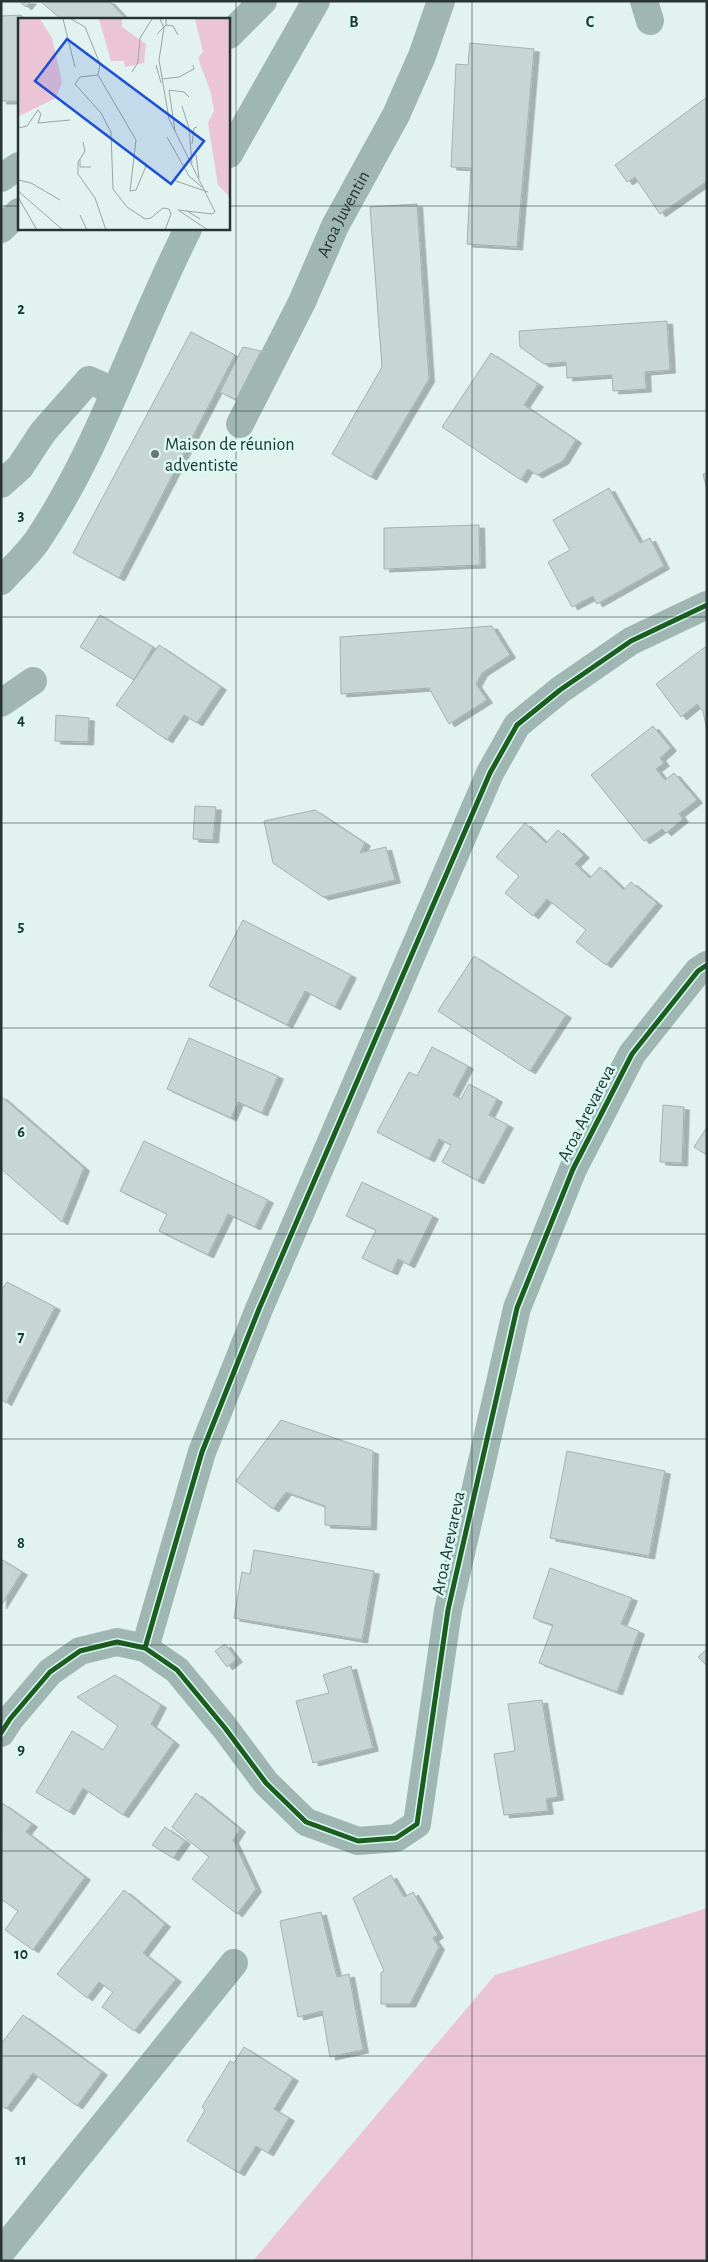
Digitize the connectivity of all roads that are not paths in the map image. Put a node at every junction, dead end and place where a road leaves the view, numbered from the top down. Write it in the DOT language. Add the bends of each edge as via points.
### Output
graph roads {
  1 [pos="263,1"];
  2 [pos="316,1"];
  3 [pos="441,1"];
  4 [pos="230,34"];
  5 [pos="230,152"];
  6 [pos="18,167"];
  7 [pos="1,178"];
  8 [pos="18,213"];
  9 [pos="1,229"];
  10 [pos="187,230"];
  11 [pos="114,391"];
  12 [pos="240,424"];
  13 [pos="1,484"];
  14 [pos="1,581"];
  15 [pos="707,606"];
  16 [pos="33,681"];
  17 [pos="1,703"];
  18 [pos="707,965"];
  19 [pos="145,1648"];
  20 [pos="1,1733"];
  21 [pos="234,1963"];
  22 [pos="1,2252"];
  1 -- 4 [label="street"];
  2 -- 5 [label="street"];
  3 -- 12 [label="street, Aroa Juventin" via="422,56 396,115 335,226 302,302"];
  6 -- 7 [label="street"];
  8 -- 9 [label="street"];
  10 -- 11 [label="street"];
  11 -- 13 [label="street" via="88,380 43,432 20,467"];
  11 -- 14 [label="street" via="71,485 36,543"];
  15 -- 19 [label="street" via="632,641 560,690 517,725 490,773 248,1336 202,1452"];
  16 -- 17 [label="street"];
  18 -- 19 [label="street, Aroa Arevareva" via="698,971 632,1054 573,1169 516,1308 448,1610 417,1824 396,1838 358,1841 306,1822 266,1783 226,1728 177,1670"];
  19 -- 20 [label="street, Aroa Arevareva" via="117,1642 80,1651 50,1672"];
  21 -- 22 [label="street"];
}
